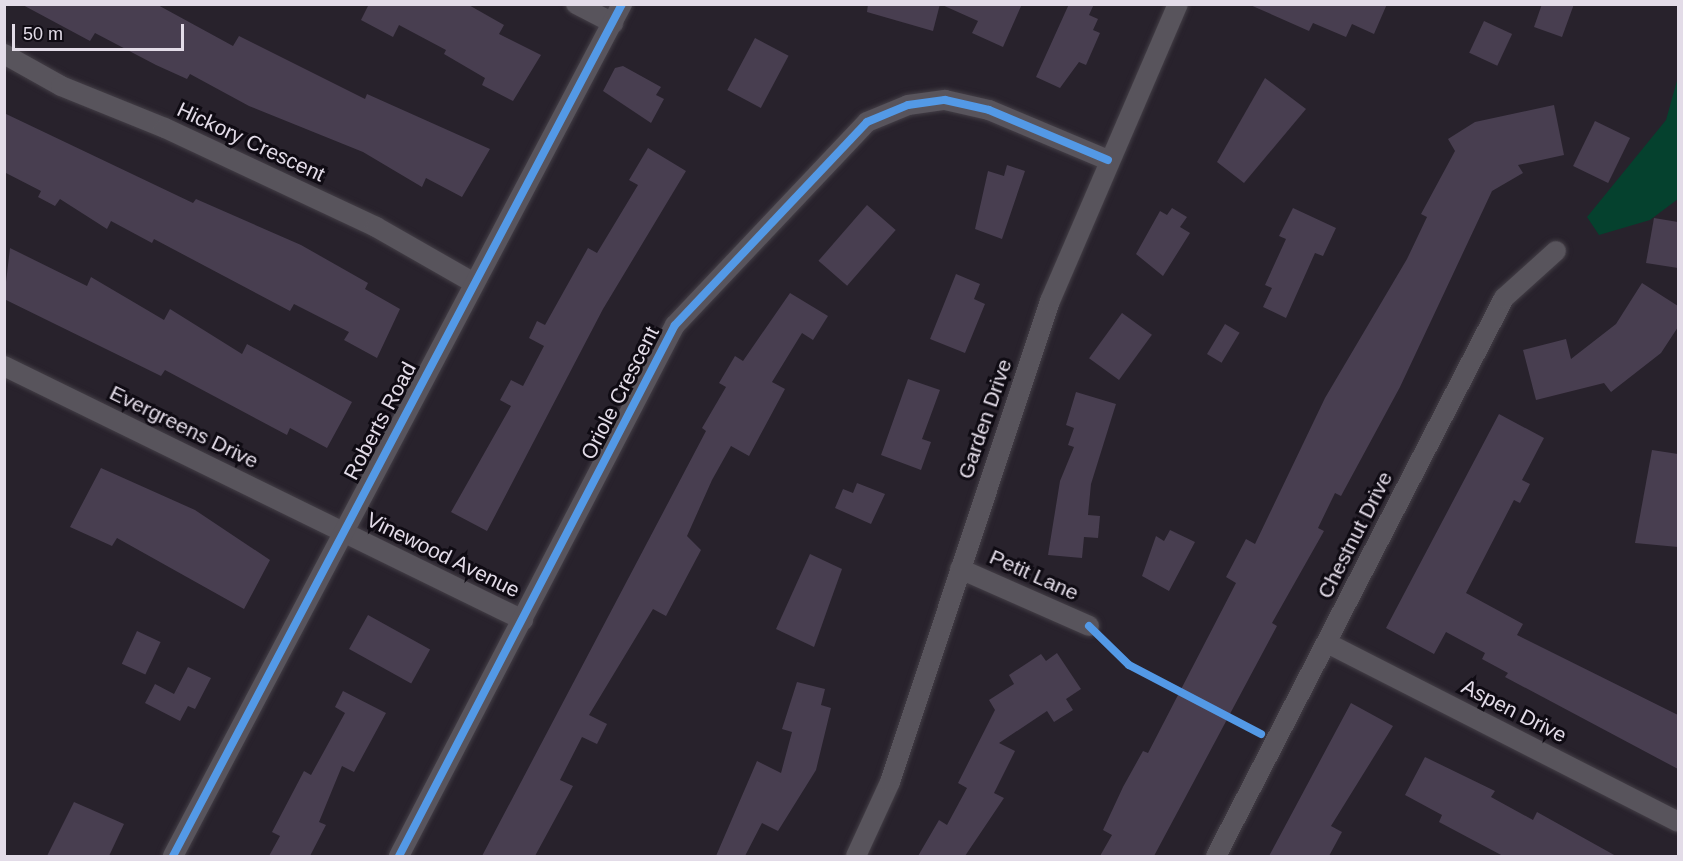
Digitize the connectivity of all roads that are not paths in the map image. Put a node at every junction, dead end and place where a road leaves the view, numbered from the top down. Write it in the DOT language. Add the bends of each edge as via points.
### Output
graph roads {
  1 [pos="576,4"];
  2 [pos="622,4"];
  3 [pos="1178,4"];
  4 [pos="613,23"];
  5 [pos="4,54"];
  6 [pos="1108,160"];
  7 [pos="1556,251"];
  8 [pos="474,282"];
  9 [pos="4,366"];
  10 [pos="342,532"];
  11 [pos="960,569"];
  12 [pos="523,620"];
  13 [pos="1089,626"];
  14 [pos="1327,643"];
  15 [pos="1678,822"];
  16 [pos="173,856"];
  17 [pos="399,856"];
  18 [pos="856,856"];
  19 [pos="1216,856"];
  1 -- 4 [label="street"];
  2 -- 4 [label="street, Roberts Road"];
  3 -- 6 [label="street, Garden Drive"];
  4 -- 8 [label="street, Roberts Road"];
  5 -- 8 [label="street, Hickory Crescent" via="61,86 165,128 376,227"];
  6 -- 11 [label="street, Garden Drive" via="1050,301"];
  6 -- 12 [label="street, Oriole Crescent" via="989,110 945,100 908,105 867,122 675,325"];
  7 -- 14 [label="street, Chestnut Drive" via="1504,298"];
  8 -- 10 [label="street, Roberts Road"];
  9 -- 10 [label="street, Evergreens Drive"];
  10 -- 12 [label="street, Vinewood Avenue"];
  10 -- 16 [label="street, Roberts Road"];
  11 -- 13 [label="street, Petit Lane"];
  11 -- 18 [label="street, Garden Drive" via="890,782"];
  12 -- 17 [label="street, Oriole Crescent"];
  14 -- 15 [label="street, Aspen Drive"];
  14 -- 19 [label="street, Chestnut Drive"];
}
